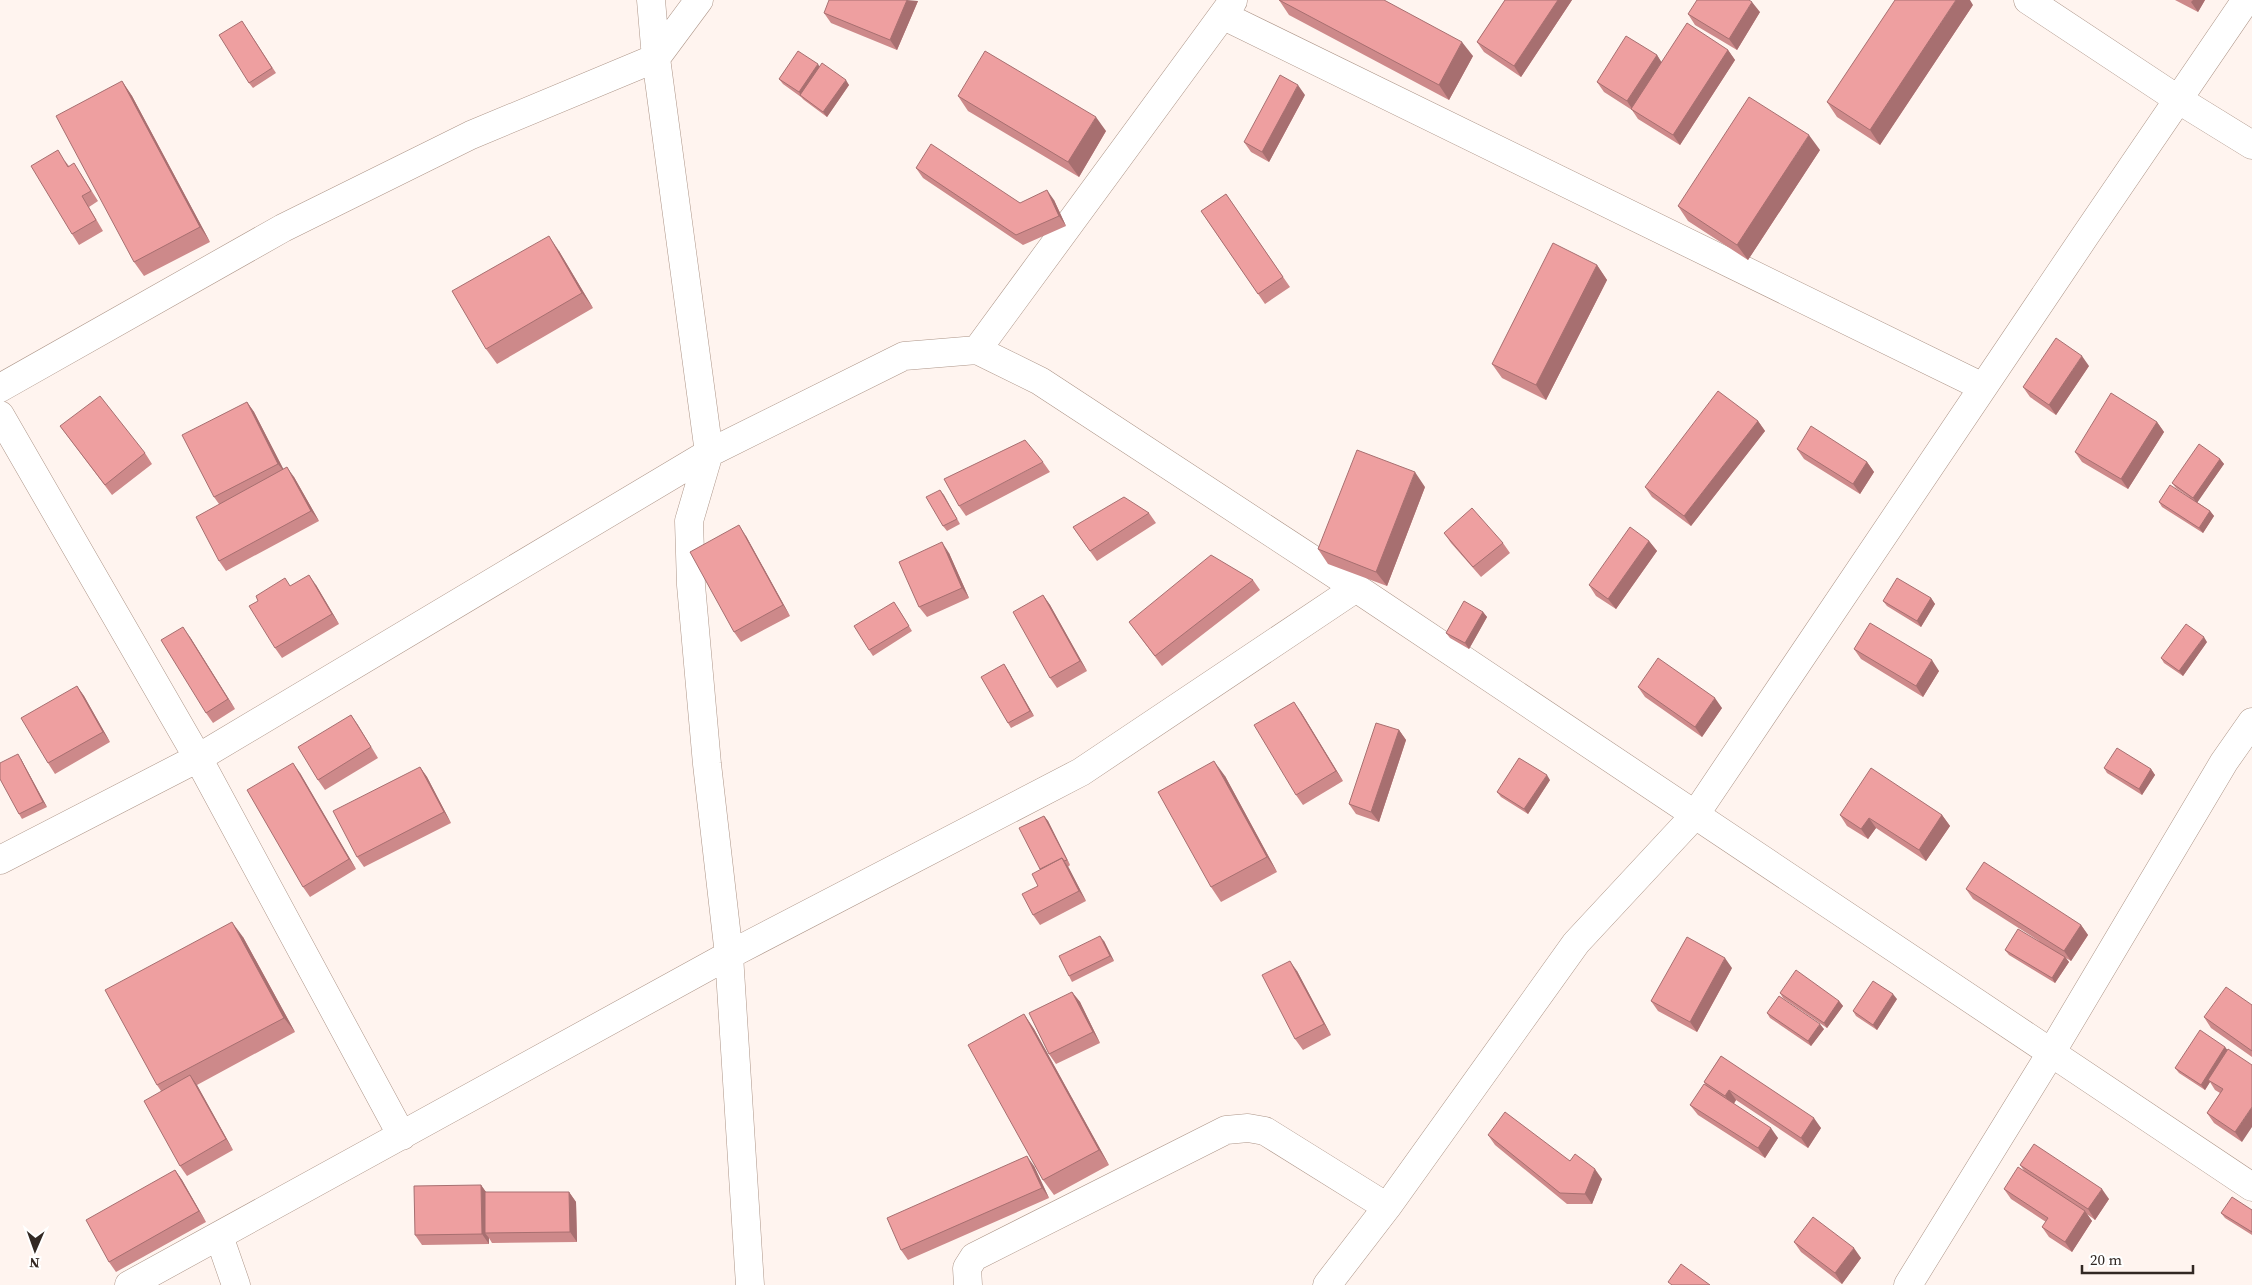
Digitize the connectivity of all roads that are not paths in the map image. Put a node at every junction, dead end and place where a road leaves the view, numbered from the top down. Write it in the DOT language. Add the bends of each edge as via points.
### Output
graph roads {
  1 [pos="651,0"];
  2 [pos="698,0"];
  3 [pos="2028,0"];
  4 [pos="2246,0"];
  5 [pos="1229,8"];
  6 [pos="656,58"];
  7 [pos="2178,100"];
  8 [pos="2252,145"];
  9 [pos="977,350"];
  10 [pos="1984,387"];
  11 [pos="0,388"];
  12 [pos="0,415"];
  13 [pos="709,453"];
  14 [pos="1356,588"];
  15 [pos="2252,722"];
  16 [pos="198,758"];
  17 [pos="1695,815"];
  18 [pos="0,860"];
  19 [pos="729,955"];
  20 [pos="2051,1053"];
  21 [pos="402,1136"];
  22 [pos="2252,1186"];
  23 [pos="1387,1206"];
  24 [pos="219,1236"];
  25 [pos="129,1285"];
  26 [pos="236,1285"];
  27 [pos="750,1285"];
  28 [pos="968,1285"];
  29 [pos="1327,1285"];
  30 [pos="1908,1285"];
  1 -- 6 [label="street"];
  2 -- 6 [label="street"];
  3 -- 7 [label="street"];
  4 -- 7 [label="street"];
  5 -- 9 [label="street"];
  5 -- 10 [label="street"];
  6 -- 11 [label="street" via="471,135 283,228"];
  6 -- 13 [label="street"];
  7 -- 8 [label="street"];
  7 -- 10 [label="street"];
  9 -- 13 [label="street" via="904,356"];
  9 -- 14 [label="street" via="1040,381"];
  10 -- 17 [label="street"];
  12 -- 16 [label="street"];
  13 -- 16 [label="street"];
  13 -- 19 [label="street" via="689,521 691,585"];
  14 -- 17 [label="street"];
  14 -- 19 [label="street" via="1082,772"];
  15 -- 20 [label="street" via="2224,762"];
  16 -- 18 [label="street"];
  16 -- 21 [label="street"];
  17 -- 20 [label="street"];
  17 -- 23 [label="street" via="1576,943"];
  19 -- 21 [label="street"];
  19 -- 27 [label="street"];
  20 -- 22 [label="street"];
  20 -- 30 [label="street"];
  21 -- 24 [label="street"];
  23 -- 28 [label="street" via="1265,1130 1226,1130 974,1257 967,1268"];
  23 -- 29 [label="street"];
  24 -- 25 [label="street"];
  24 -- 26 [label="street"];
}
